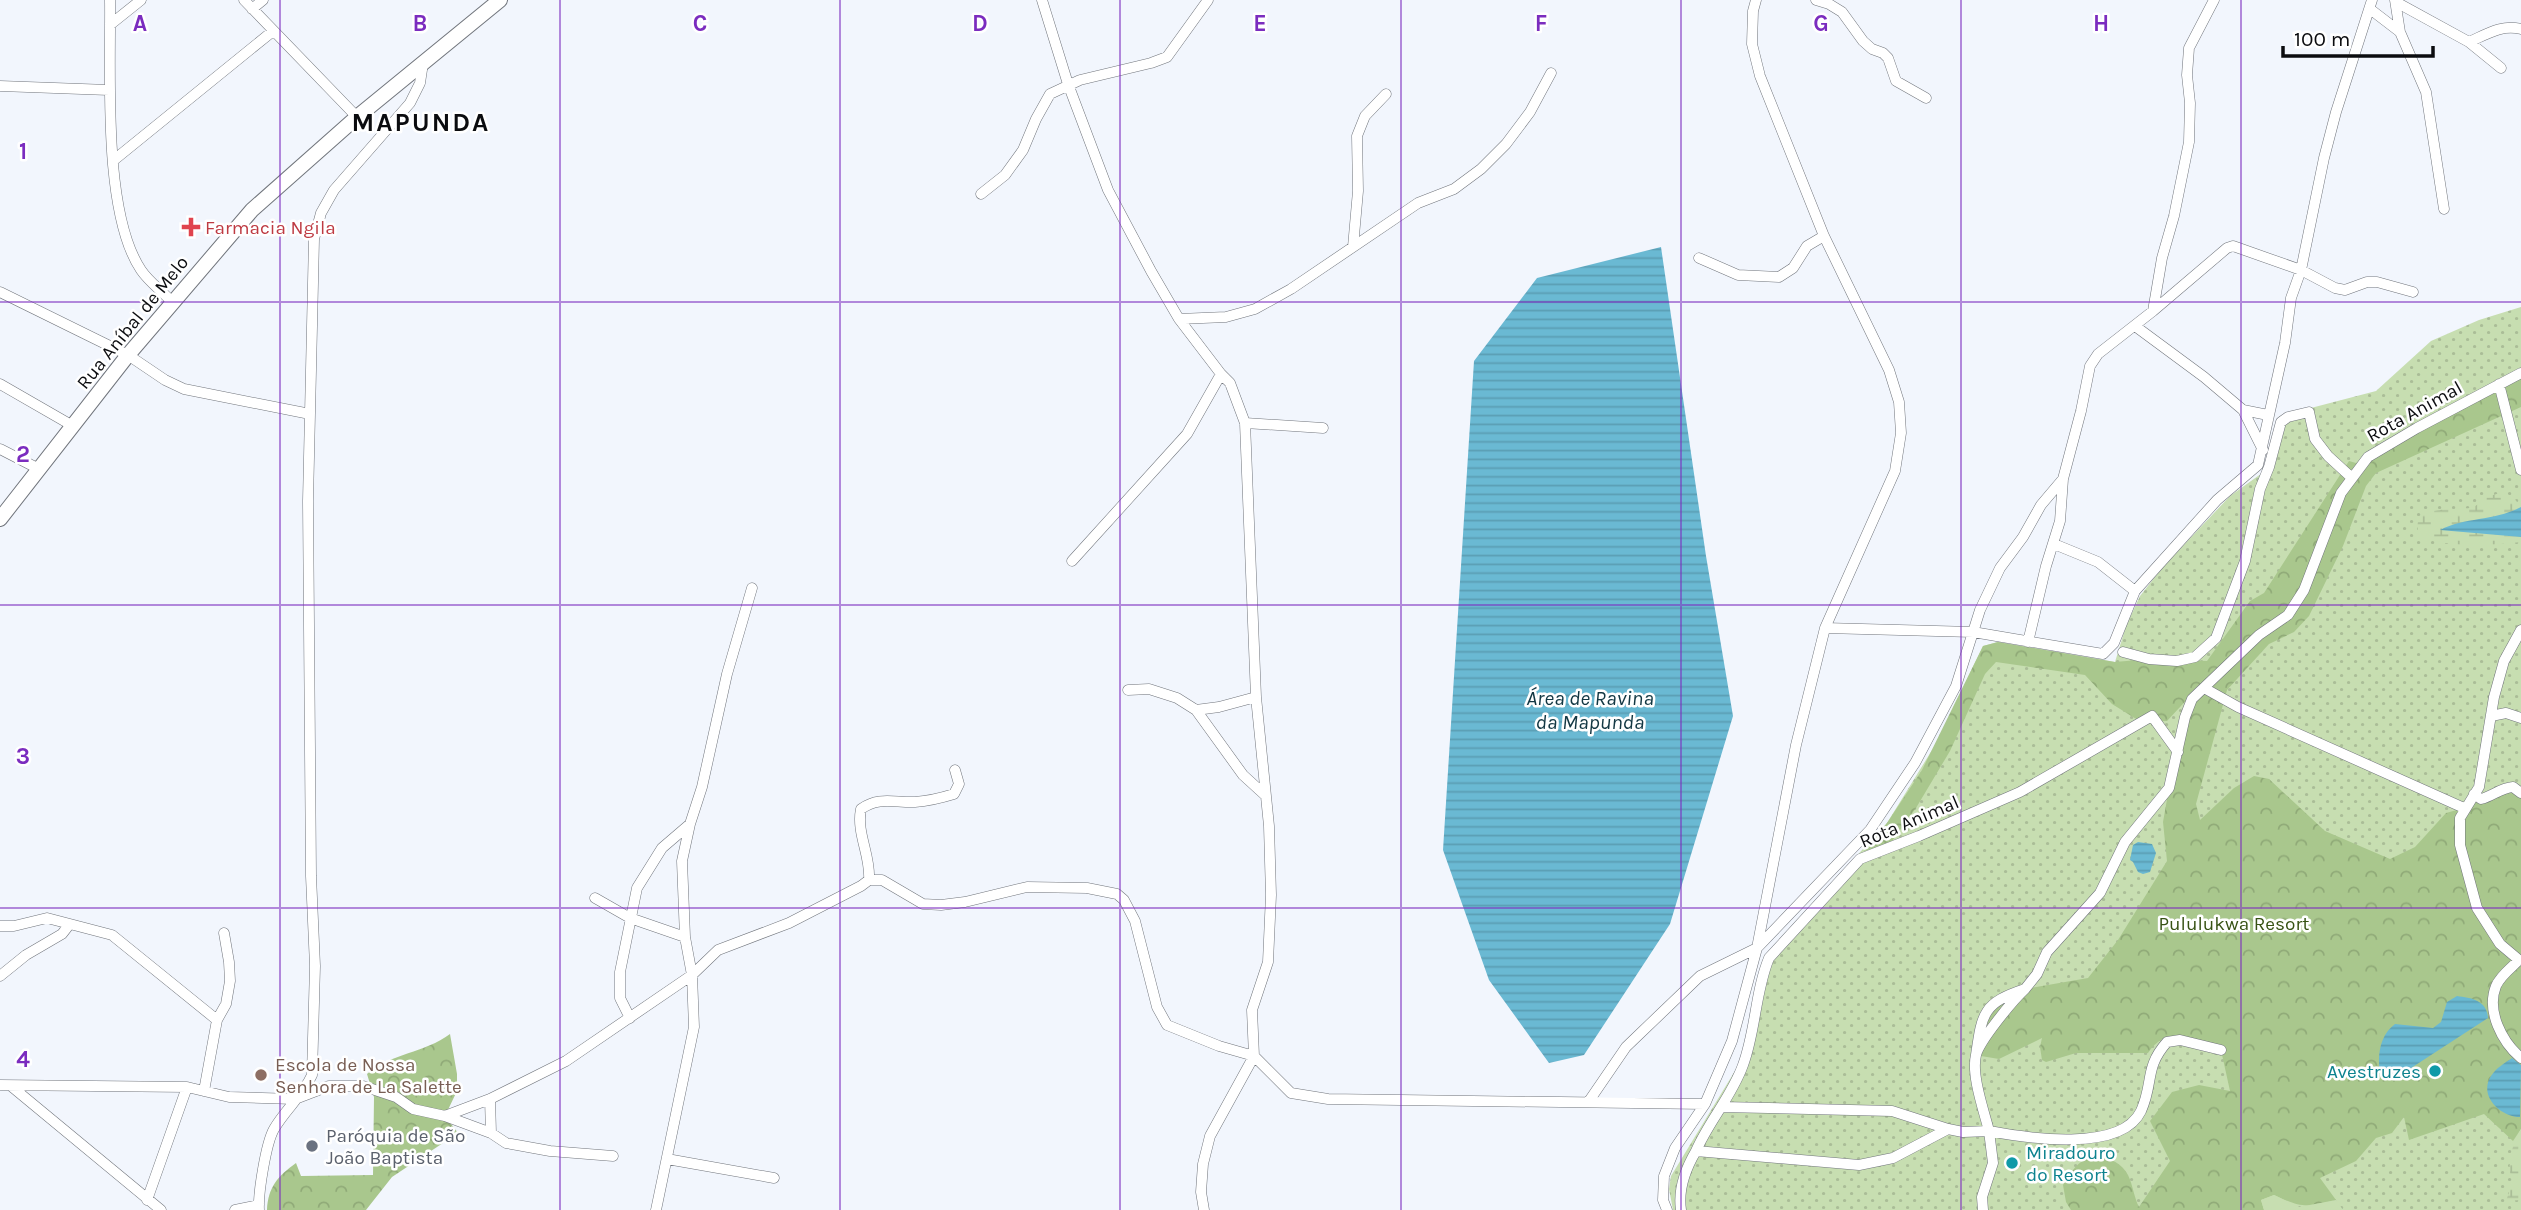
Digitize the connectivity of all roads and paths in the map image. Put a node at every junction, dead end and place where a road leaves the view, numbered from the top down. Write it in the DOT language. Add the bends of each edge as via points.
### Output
graph roads {
  1 [pos="110,0"];
  2 [pos="141,0"];
  3 [pos="244,0"];
  4 [pos="263,0"];
  5 [pos="500,0"];
  6 [pos="1042,0"];
  7 [pos="1208,0"];
  8 [pos="1756,0"];
  9 [pos="1816,0"];
  10 [pos="2214,0"];
  11 [pos="2396,1"];
  12 [pos="2371,4"];
  13 [pos="252,9"];
  14 [pos="111,24"];
  15 [pos="2521,29"];
  16 [pos="272,31"];
  17 [pos="2400,32"];
  18 [pos="2469,42"];
  19 [pos="423,63"];
  20 [pos="2501,68"];
  21 [pos="1551,74"];
  22 [pos="1068,84"];
  23 [pos="0,86"];
  24 [pos="109,90"];
  25 [pos="1386,94"];
  26 [pos="1926,98"];
  27 [pos="357,117"];
  28 [pos="114,160"];
  29 [pos="981,194"];
  30 [pos="2444,209"];
  31 [pos="1825,236"];
  32 [pos="1353,247"];
  33 [pos="1699,258"];
  34 [pos="2301,270"];
  35 [pos="0,292"];
  36 [pos="2413,292"];
  37 [pos="171,301"];
  38 [pos="2153,311"];
  39 [pos="1179,319"];
  40 [pos="2135,326"];
  41 [pos="128,355"];
  42 [pos="2521,373"];
  43 [pos="1221,374"];
  44 [pos="0,384"];
  45 [pos="2499,384"];
  46 [pos="2243,410"];
  47 [pos="310,414"];
  48 [pos="2268,415"];
  49 [pos="1245,423"];
  50 [pos="73,426"];
  51 [pos="1323,428"];
  52 [pos="0,449"];
  53 [pos="2263,450"];
  54 [pos="39,470"];
  55 [pos="2521,470"];
  56 [pos="2352,478"];
  57 [pos="2063,479"];
  58 [pos="0,519"];
  59 [pos="2054,544"];
  60 [pos="1072,561"];
  61 [pos="751,588"];
  62 [pos="2134,591"];
  63 [pos="1825,628"];
  64 [pos="2521,630"];
  65 [pos="1973,632"];
  66 [pos="2028,642"];
  67 [pos="2123,652"];
  68 [pos="2204,688"];
  69 [pos="1128,690"];
  70 [pos="1256,697"];
  71 [pos="1196,710"];
  72 [pos="2491,716"];
  73 [pos="2521,718"];
  74 [pos="2178,752"];
  75 [pos="955,770"];
  76 [pos="2521,793"];
  77 [pos="2474,794"];
  78 [pos="1266,796"];
  79 [pos="2464,808"];
  80 [pos="690,824"];
  81 [pos="869,880"];
  82 [pos="594,898"];
  83 [pos="630,918"];
  84 [pos="69,925"];
  85 [pos="0,926"];
  86 [pos="224,933"];
  87 [pos="685,937"];
  88 [pos="1757,948"];
  89 [pos="2520,960"];
  90 [pos="692,975"];
  91 [pos="0,976"];
  92 [pos="2025,989"];
  93 [pos="630,1018"];
  94 [pos="217,1020"];
  95 [pos="2221,1050"];
  96 [pos="1976,1055"];
  97 [pos="1254,1056"];
  98 [pos="2521,1058"];
  99 [pos="5,1085"];
  100 [pos="187,1087"];
  101 [pos="204,1090"];
  102 [pos="295,1099"];
  103 [pos="490,1099"];
  104 [pos="1589,1101"];
  105 [pos="1705,1104"];
  106 [pos="1722,1107"];
  107 [pos="445,1116"];
  108 [pos="1948,1129"];
  109 [pos="1989,1131"];
  110 [pos="491,1133"];
  111 [pos="1696,1151"];
  112 [pos="613,1156"];
  113 [pos="667,1159"];
  114 [pos="774,1178"];
  115 [pos="147,1200"];
  116 [pos="259,1207"];
  117 [pos="161,1210"];
  118 [pos="235,1210"];
  119 [pos="656,1210"];
  120 [pos="1204,1210"];
  121 [pos="1667,1210"];
  122 [pos="1681,1210"];
  123 [pos="1983,1210"];
  1 -- 14 [label="street"];
  2 -- 14 [label="street"];
  3 -- 13 [label="street"];
  4 -- 13 [label="street"];
  5 -- 19 [label="street, Rua Aníbal de Melo"];
  6 -- 22 [label="street"];
  7 -- 22 [label="street" via="1167,57"];
  8 -- 31 [label="street" via="1752,44 1760,76"];
  9 -- 26 [label="street" via="1842,12 1863,41 1888,58 1896,81"];
  10 -- 38 [label="street" via="2189,48 2189,142"];
  11 -- 17 [label="street"];
  11 -- 18 [label="street"];
  12 -- 17 [label="street"];
  12 -- 34 [label="street" via="2336,112"];
  13 -- 16 [label="street"];
  14 -- 24 [label="street"];
  15 -- 18 [label="street" via="2500,28"];
  16 -- 27 [label="street"];
  16 -- 28 [label="street"];
  17 -- 30 [label="street" via="2426,92"];
  18 -- 20 [label="street"];
  19 -- 27 [label="street, Rua Aníbal de Melo"];
  19 -- 47 [label="street" via="410,103 334,190 321,213 314,239"];
  21 -- 32 [label="street" via="1530,112 1481,169"];
  22 -- 29 [label="street" via="1050,94 1023,150 1005,175"];
  22 -- 39 [label="street" via="1108,190"];
  23 -- 24 [label="street"];
  24 -- 28 [label="street"];
  25 -- 32 [label="street" via="1365,116 1357,136"];
  27 -- 37 [label="street, Rua Aníbal de Melo" via="252,209"];
  28 -- 37 [label="street" via="128,242 141,271"];
  31 -- 33 [label="street" via="1807,246 1793,268 1779,277 1738,275"];
  31 -- 63 [label="street" via="1889,370 1899,402 1901,433 1895,471"];
  32 -- 39 [label="street" via="1255,309 1226,317"];
  34 -- 36 [label="street" via="2345,290 2377,282"];
  34 -- 38 [label="street" via="2233,246"];
  34 -- 48 [label="street" via="2291,298"];
  35 -- 41 [label="street"];
  37 -- 41 [label="street, Rua Aníbal de Melo"];
  38 -- 40 [label="street"];
  39 -- 43 [label="street"];
  40 -- 46 [label="street"];
  40 -- 57 [label="street" via="2098,354 2090,366"];
  41 -- 47 [label="street" via="184,389"];
  41 -- 50 [label="street, Rua Aníbal de Melo"];
  42 -- 45 [label="street, Rota Animal"];
  43 -- 49 [label="street" via="1230,383"];
  43 -- 60 [label="street" via="1187,434"];
  44 -- 50 [label="street"];
  45 -- 55 [label="street"];
  45 -- 56 [label="street, Rota Animal" via="2368,457"];
  46 -- 48 [label="street"];
  46 -- 53 [label="street"];
  47 -- 102 [label="street" via="315,966 312,1075"];
  48 -- 53 [label="street"];
  49 -- 51 [label="street"];
  49 -- 70 [label="street"];
  50 -- 54 [label="street, Rua Aníbal de Melo"];
  52 -- 54 [label="street"];
  53 -- 62 [label="street" via="2258,465 2217,500"];
  54 -- 58 [label="street, Rua Aníbal de Melo"];
  56 -- 67 [label="street" via="2315,439 2309,412 2281,422 2260,489 2245,561 2216,638 2195,657 2177,661"];
  56 -- 68 [label="street, Rota Animal" via="2341,494 2304,590 2288,615 2259,635"];
  57 -- 59 [label="street"];
  57 -- 65 [label="street" via="2000,568"];
  59 -- 62 [label="street" via="2098,562"];
  59 -- 66 [label="street"];
  61 -- 80 [label="street"];
  62 -- 66 [label="street" via="2114,643 2103,654"];
  63 -- 65 [label="street"];
  63 -- 88 [label="street" via="1796,746"];
  64 -- 72 [label="street" via="2504,661"];
  65 -- 66 [label="street"];
  65 -- 88 [label="street" via="1956,686 1915,763 1870,830"];
  68 -- 74 [label="street, Rota Animal" via="2192,699"];
  68 -- 79 [label="street"];
  69 -- 71 [label="street" via="1149,689"];
  70 -- 71 [label="street"];
  70 -- 78 [label="street"];
  71 -- 78 [label="street" via="1243,775"];
  72 -- 73 [label="street" via="2506,713"];
  72 -- 77 [label="street"];
  74 -- 92 [label="street, Rota Animal" via="2169,788 2125,842 2100,892 2047,952"];
  74 -- 106 [label="street, Rota Animal" via="2152,716 2020,792 1860,859 1769,958 1743,1067"];
  75 -- 81 [label="street" via="959,784 954,794 935,800 870,802 861,809"];
  76 -- 77 [label="street" via="2503,787 2490,797 2481,799"];
  77 -- 79 [label="street"];
  78 -- 97 [label="street" via="1271,895 1268,962 1252,1010"];
  79 -- 89 [label="street" via="2460,845 2477,908 2500,944"];
  80 -- 83 [label="street" via="662,848 645,873"];
  80 -- 87 [label="street" via="682,861"];
  81 -- 90 [label="street" via="789,923 718,950"];
  81 -- 97 [label="street" via="882,880 923,904 982,899 1027,887 1087,888 1118,894 1135,921 1157,1007 1167,1025"];
  82 -- 83 [label="street"];
  83 -- 87 [label="street"];
  83 -- 93 [label="street" via="620,998"];
  84 -- 85 [label="street" via="47,918"];
  84 -- 91 [label="street"];
  84 -- 94 [label="street" via="112,935"];
  86 -- 94 [label="street" via="230,981"];
  87 -- 90 [label="street"];
  88 -- 104 [label="street" via="1700,976 1626,1047"];
  88 -- 105 [label="street" via="1732,1041"];
  89 -- 98 [label="street" via="2496,986 2493,1000 2499,1030"];
  90 -- 93 [label="street"];
  90 -- 113 [label="street" via="694,1027"];
  92 -- 96 [label="street, Rota Animal"];
  92 -- 96 [label="street" via="1999,998 1984,1015"];
  93 -- 103 [label="street" via="566,1061"];
  94 -- 101 [label="street"];
  95 -- 109 [label="street" via="2180,1040 2167,1042 2150,1068 2140,1113 2128,1127 2069,1139"];
  96 -- 109 [label="street" via="1976,1077"];
  97 -- 104 [label="street" via="1291,1093 1328,1099"];
  97 -- 120 [label="street" via="1210,1136 1203,1164"];
  99 -- 100 [label="street"];
  99 -- 115 [label="street"];
  100 -- 101 [label="street"];
  100 -- 115 [label="street"];
  101 -- 102 [label="street" via="229,1097"];
  102 -- 107 [label="street" via="329,1086 363,1086 396,1097 413,1109"];
  102 -- 116 [label="street" via="272,1132"];
  103 -- 107 [label="street"];
  103 -- 110 [label="street"];
  104 -- 105 [label="street"];
  105 -- 121 [label="street" via="1675,1148 1664,1176"];
  106 -- 108 [label="street" via="1892,1111"];
  106 -- 111 [label="street, Rota Animal"];
  107 -- 110 [label="street"];
  108 -- 109 [label="street"];
  108 -- 111 [label="street" via="1893,1158 1859,1165"];
  109 -- 123 [label="street" via="1993,1163 1982,1197"];
  110 -- 112 [label="street" via="506,1143"];
  111 -- 122 [label="street, Rota Animal" via="1682,1188"];
  113 -- 114 [label="street"];
  113 -- 119 [label="street"];
  115 -- 117 [label="street"];
  116 -- 118 [label="street"];
}
